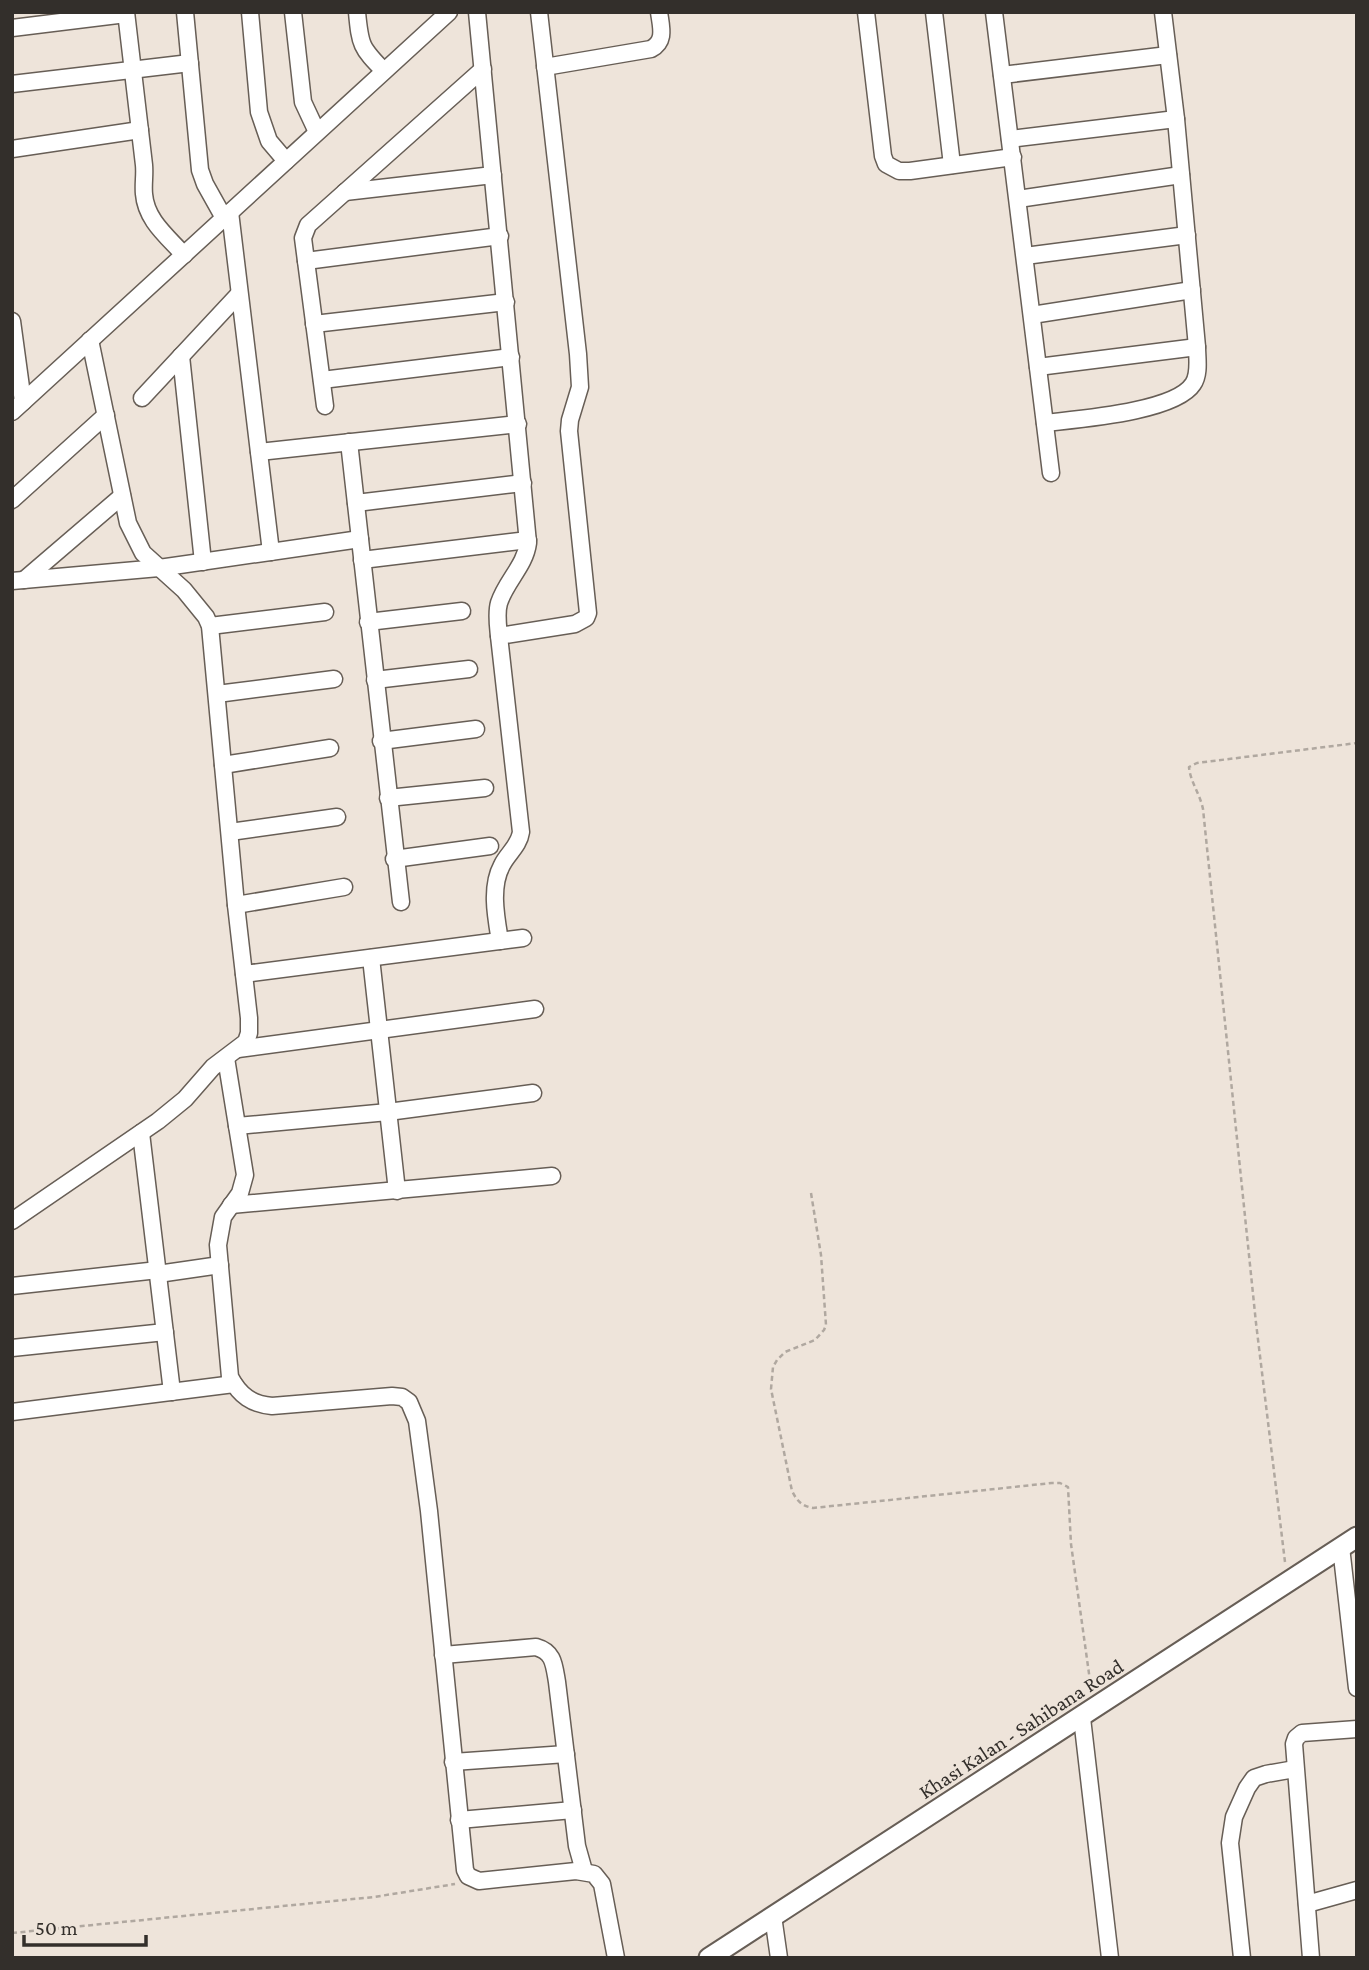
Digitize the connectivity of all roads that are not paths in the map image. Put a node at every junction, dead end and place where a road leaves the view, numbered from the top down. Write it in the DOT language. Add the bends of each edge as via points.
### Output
graph roads {
  1 [pos="185,12"];
  2 [pos="250,12"];
  3 [pos="293,12"];
  4 [pos="358,12"];
  5 [pos="477,12"];
  6 [pos="539,12"];
  7 [pos="659,12"];
  8 [pos="866,12"];
  9 [pos="934,12"];
  10 [pos="994,12"];
  11 [pos="1163,12"];
  12 [pos="126,13"];
  13 [pos="447,13"];
  14 [pos="12,28"];
  15 [pos="1168,55"];
  16 [pos="190,63"];
  17 [pos="545,67"];
  18 [pos="483,69"];
  19 [pos="133,71"];
  20 [pos="384,71"];
  21 [pos="1002,75"];
  22 [pos="12,85"];
  23 [pos="1176,119"];
  24 [pos="140,130"];
  25 [pos="317,132"];
  26 [pos="1010,139"];
  27 [pos="12,149"];
  28 [pos="1013,157"];
  29 [pos="286,161"];
  30 [pos="952,165"];
  31 [pos="494,175"];
  32 [pos="1181,175"];
  33 [pos="345,192"];
  34 [pos="1018,199"];
  35 [pos="227,215"];
  36 [pos="1186,235"];
  37 [pos="499,236"];
  38 [pos="184,255"];
  39 [pos="1024,256"];
  40 [pos="306,261"];
  41 [pos="1192,290"];
  42 [pos="239,293"];
  43 [pos="506,302"];
  44 [pos="1032,316"];
  45 [pos="12,321"];
  46 [pos="314,324"];
  47 [pos="90,340"];
  48 [pos="1197,347"];
  49 [pos="181,356"];
  50 [pos="511,357"];
  51 [pos="1038,367"];
  52 [pos="322,380"];
  53 [pos="142,398"];
  54 [pos="326,406"];
  55 [pos="18,407"];
  56 [pos="106,415"];
  57 [pos="1045,423"];
  58 [pos="518,424"];
  59 [pos="349,442"];
  60 [pos="259,452"];
  61 [pos="1051,473"];
  62 [pos="523,483"];
  63 [pos="122,496"];
  64 [pos="12,499"];
  65 [pos="356,503"];
  66 [pos="360,539"];
  67 [pos="528,540"];
  68 [pos="271,552"];
  69 [pos="362,560"];
  70 [pos="203,562"];
  71 [pos="159,568"];
  72 [pos="18,580"];
  73 [pos="462,611"];
  74 [pos="325,612"];
  75 [pos="368,622"];
  76 [pos="210,626"];
  77 [pos="499,636"];
  78 [pos="469,669"];
  79 [pos="334,679"];
  80 [pos="375,680"];
  81 [pos="217,694"];
  82 [pos="476,729"];
  83 [pos="381,741"];
  84 [pos="330,748"];
  85 [pos="223,765"];
  86 [pos="485,788"];
  87 [pos="388,798"];
  88 [pos="337,817"];
  89 [pos="230,832"];
  90 [pos="490,846"];
  91 [pos="394,859"];
  92 [pos="344,887"];
  93 [pos="401,902"];
  94 [pos="236,905"];
  95 [pos="523,938"];
  96 [pos="500,941"];
  97 [pos="370,958"];
  98 [pos="244,974"];
  99 [pos="535,1009"];
  100 [pos="378,1031"];
  101 [pos="232,1053"];
  102 [pos="533,1093"];
  103 [pos="387,1112"];
  104 [pos="237,1126"];
  105 [pos="141,1133"];
  106 [pos="552,1177"];
  107 [pos="397,1191"];
  108 [pos="231,1205"];
  109 [pos="12,1221"];
  110 [pos="220,1265"];
  111 [pos="158,1272"];
  112 [pos="12,1286"];
  113 [pos="165,1332"];
  114 [pos="12,1348"];
  115 [pos="234,1384"];
  116 [pos="172,1392"];
  117 [pos="12,1412"];
  118 [pos="1349,1542"];
  119 [pos="443,1656"];
  120 [pos="1357,1688"];
  121 [pos="1088,1714"];
  122 [pos="1357,1728"];
  123 [pos="566,1754"];
  124 [pos="453,1762"];
  125 [pos="1295,1769"];
  126 [pos="573,1810"];
  127 [pos="459,1820"];
  128 [pos="584,1871"];
  129 [pos="1357,1890"];
  130 [pos="1307,1904"];
  131 [pos="773,1916"];
  132 [pos="616,1958"];
  133 [pos="709,1958"];
  134 [pos="779,1958"];
  135 [pos="1110,1958"];
  136 [pos="1242,1958"];
  137 [pos="1311,1958"];
  1 -- 16 [label="street"];
  2 -- 29 [label="street" via="259,112 269,141"];
  3 -- 25 [label="street" via="303,102"];
  4 -- 20 [label="street" via="360,42"];
  5 -- 18 [label="street"];
  6 -- 17 [label="street"];
  7 -- 17 [label="street" via="661,39 651,49"];
  8 -- 30 [label="street" via="886,164 910,171"];
  9 -- 30 [label="street"];
  10 -- 21 [label="street"];
  11 -- 15 [label="street"];
  12 -- 14 [label="street"];
  12 -- 19 [label="street"];
  13 -- 20 [label="street"];
  15 -- 21 [label="street"];
  15 -- 23 [label="street"];
  16 -- 19 [label="street"];
  16 -- 35 [label="street" via="200,170"];
  17 -- 77 [label="street" via="578,354 580,387 569,431 588,613 582,623"];
  18 -- 31 [label="street"];
  18 -- 33 [label="street"];
  19 -- 22 [label="street"];
  19 -- 24 [label="street"];
  20 -- 25 [label="street"];
  21 -- 26 [label="street"];
  23 -- 26 [label="street"];
  23 -- 32 [label="street"];
  24 -- 27 [label="street"];
  24 -- 38 [label="street" via="147,210"];
  25 -- 29 [label="street"];
  26 -- 28 [label="street"];
  28 -- 30 [label="street"];
  28 -- 34 [label="street"];
  29 -- 35 [label="street"];
  31 -- 33 [label="street"];
  31 -- 37 [label="street"];
  32 -- 34 [label="street"];
  32 -- 36 [label="street"];
  33 -- 40 [label="street" via="305,232"];
  34 -- 39 [label="street"];
  35 -- 38 [label="street"];
  35 -- 42 [label="street"];
  36 -- 39 [label="street"];
  36 -- 41 [label="street"];
  37 -- 40 [label="street"];
  37 -- 43 [label="street"];
  38 -- 47 [label="street"];
  39 -- 44 [label="street"];
  40 -- 46 [label="street"];
  41 -- 44 [label="street"];
  41 -- 48 [label="street"];
  42 -- 49 [label="street"];
  42 -- 60 [label="street"];
  43 -- 46 [label="street"];
  43 -- 50 [label="street"];
  44 -- 51 [label="street"];
  45 -- 55 [label="street"];
  46 -- 52 [label="street"];
  47 -- 55 [label="street"];
  47 -- 56 [label="street"];
  48 -- 51 [label="street"];
  48 -- 57 [label="street" via="1194,383 1177,397 1135,410"];
  49 -- 53 [label="street"];
  49 -- 70 [label="street"];
  50 -- 52 [label="street"];
  50 -- 58 [label="street"];
  51 -- 57 [label="street"];
  52 -- 54 [label="street"];
  56 -- 63 [label="street"];
  56 -- 64 [label="street"];
  57 -- 61 [label="street"];
  58 -- 59 [label="street"];
  58 -- 62 [label="street"];
  59 -- 60 [label="street"];
  59 -- 65 [label="street"];
  60 -- 68 [label="street"];
  62 -- 65 [label="street"];
  62 -- 67 [label="street"];
  63 -- 71 [label="street" via="136,541"];
  63 -- 72 [label="street"];
  65 -- 66 [label="street"];
  66 -- 68 [label="street"];
  66 -- 69 [label="street"];
  67 -- 69 [label="street"];
  67 -- 77 [label="street" via="523,563 498,605"];
  68 -- 70 [label="street"];
  69 -- 75 [label="street"];
  70 -- 71 [label="street"];
  71 -- 72 [label="street"];
  71 -- 76 [label="street" via="184,590"];
  73 -- 75 [label="street"];
  74 -- 76 [label="street"];
  75 -- 80 [label="street"];
  76 -- 81 [label="street"];
  77 -- 96 [label="street" via="521,832 497,879"];
  78 -- 80 [label="street"];
  79 -- 81 [label="street"];
  80 -- 83 [label="street"];
  81 -- 85 [label="street"];
  82 -- 83 [label="street"];
  83 -- 87 [label="street"];
  84 -- 85 [label="street"];
  85 -- 89 [label="street"];
  86 -- 87 [label="street"];
  87 -- 91 [label="street"];
  88 -- 89 [label="street"];
  89 -- 94 [label="street"];
  90 -- 91 [label="street"];
  91 -- 93 [label="street"];
  92 -- 94 [label="street"];
  94 -- 98 [label="street"];
  95 -- 96 [label="street"];
  96 -- 97 [label="street"];
  97 -- 98 [label="street"];
  97 -- 100 [label="street"];
  98 -- 101 [label="street" via="249,1033 246,1042"];
  99 -- 100 [label="street"];
  100 -- 101 [label="street"];
  100 -- 103 [label="street"];
  101 -- 104 [label="street"];
  101 -- 105 [label="street" via="212,1067 185,1099"];
  102 -- 103 [label="street"];
  103 -- 104 [label="street"];
  103 -- 107 [label="street"];
  104 -- 108 [label="street" via="245,1175"];
  105 -- 109 [label="street"];
  105 -- 111 [label="street"];
  106 -- 107 [label="street"];
  107 -- 108 [label="street"];
  108 -- 110 [label="street" via="219,1229"];
  110 -- 111 [label="street"];
  110 -- 115 [label="street"];
  111 -- 112 [label="street"];
  111 -- 113 [label="street"];
  113 -- 114 [label="street"];
  113 -- 116 [label="street"];
  115 -- 116 [label="street"];
  115 -- 119 [label="street" via="259,1405 392,1396 409,1402 417,1420"];
  116 -- 117 [label="street"];
  118 -- 120 [label="street"];
  118 -- 121 [label="street, Khasi Kalan - Sahibana Road"];
  119 -- 123 [label="street" via="536,1647 550,1654"];
  119 -- 124 [label="street"];
  121 -- 131 [label="street, Khasi Kalan - Sahibana Road"];
  121 -- 135 [label="street"];
  122 -- 125 [label="street" via="1303,1733 1294,1744"];
  123 -- 124 [label="street"];
  123 -- 126 [label="street"];
  124 -- 127 [label="street"];
  125 -- 130 [label="street"];
  125 -- 136 [label="street" via="1254,1778 1234,1817 1230,1843"];
  126 -- 127 [label="street"];
  126 -- 128 [label="street"];
  127 -- 128 [label="street" via="465,1870 475,1880"];
  128 -- 132 [label="street" via="594,1874 601,1884"];
  129 -- 130 [label="street"];
  130 -- 137 [label="street"];
  131 -- 133 [label="street, Khasi Kalan - Sahibana Road"];
  131 -- 134 [label="street"];
}
